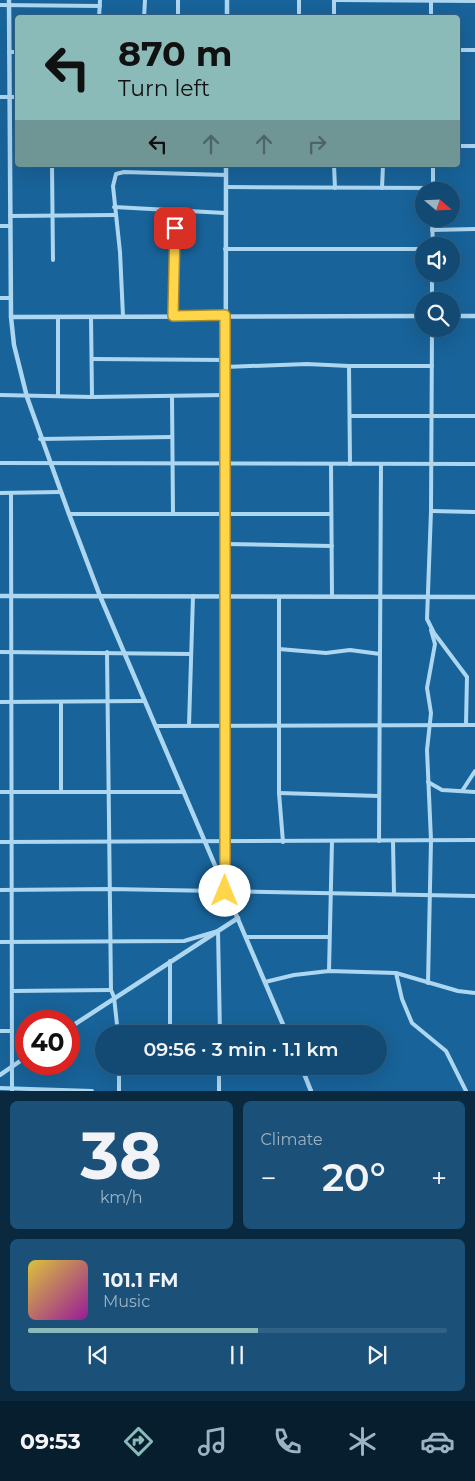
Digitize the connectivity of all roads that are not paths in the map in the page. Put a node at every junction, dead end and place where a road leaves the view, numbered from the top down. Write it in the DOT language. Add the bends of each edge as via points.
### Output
graph roads {
  1 [pos="100,0"];
  2 [pos="145,0"];
  3 [pos="178,0"];
  4 [pos="227,0"];
  5 [pos="299,0"];
  6 [pos="334,0"];
  7 [pos="431,0"];
  8 [pos="475,1"];
  9 [pos="9,2"];
  10 [pos="0,5"];
  11 [pos="100,6"];
  12 [pos="99,15"];
  13 [pos="144,15"];
  14 [pos="178,15"];
  15 [pos="227,15"];
  16 [pos="299,15"];
  17 [pos="334,15"];
  18 [pos="431,15"];
  19 [pos="460,50"];
  20 [pos="475,50"];
  21 [pos="9,52"];
  22 [pos="15,52"];
  23 [pos="0,97"];
  24 [pos="10,97"];
  25 [pos="15,97"];
  26 [pos="460,146"];
  27 [pos="475,146"];
  28 [pos="52,167"];
  29 [pos="226,167"];
  30 [pos="334,167"];
  31 [pos="383,167"];
  32 [pos="432,167"];
  33 [pos="226,175"];
  34 [pos="433,182"];
  35 [pos="226,187"];
  36 [pos="335,188"];
  37 [pos="382,188"];
  38 [pos="415,189"];
  39 [pos="114,207"];
  40 [pos="175,211"];
  41 [pos="225,213"];
  42 [pos="115,214"];
  43 [pos="10,216"];
  44 [pos="52,216"];
  45 [pos="0,226"];
  46 [pos="10,226"];
  47 [pos="475,229"];
  48 [pos="432,230"];
  49 [pos="432,237"];
  50 [pos="225,249"];
  51 [pos="415,249"];
  52 [pos="53,260"];
  53 [pos="0,298"];
  54 [pos="11,298"];
  55 [pos="225,315"];
  56 [pos="91,316"];
  57 [pos="123,316"];
  58 [pos="173,316"];
  59 [pos="415,316"];
  60 [pos="460,316"];
  61 [pos="475,316"];
  62 [pos="12,317"];
  63 [pos="58,317"];
  64 [pos="432,337"];
  65 [pos="92,359"];
  66 [pos="225,360"];
  67 [pos="349,366"];
  68 [pos="432,366"];
  69 [pos="225,367"];
  70 [pos="0,395"];
  71 [pos="27,396"];
  72 [pos="58,396"];
  73 [pos="225,396"];
  74 [pos="92,397"];
  75 [pos="172,397"];
  76 [pos="350,416"];
  77 [pos="431,416"];
  78 [pos="475,416"];
  79 [pos="172,437"];
  80 [pos="40,439"];
  81 [pos="0,463"];
  82 [pos="172,464"];
  83 [pos="225,464"];
  84 [pos="331,464"];
  85 [pos="350,464"];
  86 [pos="380,464"];
  87 [pos="431,464"];
  88 [pos="475,464"];
  89 [pos="50,465"];
  90 [pos="60,492"];
  91 [pos="0,493"];
  92 [pos="11,493"];
  93 [pos="431,511"];
  94 [pos="475,512"];
  95 [pos="68,514"];
  96 [pos="173,514"];
  97 [pos="225,514"];
  98 [pos="331,514"];
  99 [pos="225,544"];
  100 [pos="332,546"];
  101 [pos="0,596"];
  102 [pos="11,596"];
  103 [pos="100,596"];
  104 [pos="193,596"];
  105 [pos="225,596"];
  106 [pos="280,597"];
  107 [pos="332,597"];
  108 [pos="380,597"];
  109 [pos="429,597"];
  110 [pos="475,597"];
  111 [pos="427,619"];
  112 [pos="279,648"];
  113 [pos="11,651"];
  114 [pos="0,652"];
  115 [pos="107,652"];
  116 [pos="124,652"];
  117 [pos="191,654"];
  118 [pos="380,654"];
  119 [pos="145,701"];
  120 [pos="0,702"];
  121 [pos="12,702"];
  122 [pos="61,702"];
  123 [pos="106,702"];
  124 [pos="466,724"];
  125 [pos="189,725"];
  126 [pos="379,725"];
  127 [pos="429,725"];
  128 [pos="475,725"];
  129 [pos="156,726"];
  130 [pos="225,726"];
  131 [pos="279,726"];
  132 [pos="475,771"];
  133 [pos="428,782"];
  134 [pos="462,791"];
  135 [pos="0,792"];
  136 [pos="12,792"];
  137 [pos="61,792"];
  138 [pos="184,792"];
  139 [pos="475,792"];
  140 [pos="108,793"];
  141 [pos="279,793"];
  142 [pos="379,796"];
  143 [pos="379,840"];
  144 [pos="393,840"];
  145 [pos="431,840"];
  146 [pos="475,840"];
  147 [pos="332,841"];
  148 [pos="0,842"];
  149 [pos="12,842"];
  150 [pos="110,842"];
  151 [pos="206,842"];
  152 [pos="225,842"];
  153 [pos="282,842"];
  154 [pos="110,889"];
  155 [pos="0,890"];
  156 [pos="12,890"];
  157 [pos="225,891"];
  158 [pos="331,894"];
  159 [pos="394,894"];
  160 [pos="430,896"];
  161 [pos="475,896"];
  162 [pos="238,918"];
  163 [pos="218,931"];
  164 [pos="247,937"];
  165 [pos="329,937"];
  166 [pos="0,942"];
  167 [pos="12,942"];
  168 [pos="109,942"];
  169 [pos="170,961"];
  170 [pos="329,971"];
  171 [pos="396,973"];
  172 [pos="265,982"];
  173 [pos="428,983"];
  174 [pos="111,990"];
  175 [pos="12,991"];
  176 [pos="475,993"];
  177 [pos="114,997"];
  178 [pos="80,1020"];
  179 [pos="117,1025"];
  180 [pos="170,1025"];
  181 [pos="220,1025"];
  182 [pos="283,1025"];
  183 [pos="0,1031"];
  184 [pos="12,1032"];
  185 [pos="13,1066"];
  186 [pos="0,1075"];
  187 [pos="119,1075"];
  188 [pos="219,1075"];
  189 [pos="305,1075"];
  190 [pos="0,1088"];
  191 [pos="12,1090"];
  192 [pos="71,1091"];
  193 [pos="92,1091"];
  194 [pos="119,1091"];
  195 [pos="219,1091"];
  196 [pos="312,1091"];
  197 [pos="466,1091"];
  1 -- 11 [label="street"];
  2 -- 13 [label="street"];
  3 -- 14 [label="street"];
  4 -- 15 [label="street"];
  5 -- 16 [label="street"];
  6 -- 7 [label="street"];
  6 -- 17 [label="street"];
  7 -- 8 [label="street"];
  7 -- 18 [label="street"];
  9 -- 10 [label="street"];
  9 -- 11 [label="street"];
  9 -- 21 [label="street"];
  11 -- 12 [label="street"];
  19 -- 20 [label="street"];
  21 -- 22 [label="street"];
  21 -- 24 [label="street"];
  23 -- 24 [label="street"];
  24 -- 25 [label="street"];
  24 -- 43 [label="street"];
  26 -- 27 [label="street"];
  28 -- 44 [label="street"];
  29 -- 33 [label="street"];
  30 -- 36 [label="street"];
  31 -- 37 [label="street"];
  32 -- 34 [label="street"];
  33 -- 35 [label="street"];
  33 -- 39 [label="street" via="116,174"];
  35 -- 36 [label="street"];
  35 -- 41 [label="street"];
  36 -- 37 [label="street"];
  37 -- 38 [label="street"];
  39 -- 40 [label="street"];
  39 -- 42 [label="street"];
  40 -- 41 [label="street"];
  40 -- 58 [label="street"];
  41 -- 50 [label="street"];
  42 -- 44 [label="street"];
  42 -- 57 [label="street"];
  43 -- 44 [label="street"];
  43 -- 46 [label="street"];
  44 -- 52 [label="street"];
  45 -- 46 [label="street"];
  46 -- 54 [label="street"];
  47 -- 48 [label="street"];
  48 -- 49 [label="street"];
  50 -- 51 [label="street"];
  50 -- 55 [label="street"];
  53 -- 54 [label="street"];
  54 -- 62 [label="street"];
  55 -- 58 [label="street"];
  55 -- 59 [label="street"];
  55 -- 66 [label="street"];
  56 -- 57 [label="street"];
  56 -- 63 [label="street"];
  56 -- 65 [label="street"];
  57 -- 58 [label="street"];
  60 -- 61 [label="street"];
  62 -- 63 [label="street"];
  62 -- 71 [label="street" via="14,345"];
  63 -- 72 [label="street"];
  64 -- 68 [label="street"];
  65 -- 66 [label="street"];
  65 -- 74 [label="street"];
  66 -- 69 [label="street"];
  67 -- 68 [label="street"];
  67 -- 69 [label="street"];
  67 -- 76 [label="street"];
  68 -- 77 [label="street"];
  69 -- 73 [label="street"];
  70 -- 71 [label="street"];
  71 -- 72 [label="street"];
  71 -- 80 [label="street"];
  72 -- 74 [label="street"];
  73 -- 75 [label="street"];
  73 -- 83 [label="street"];
  74 -- 75 [label="street"];
  75 -- 79 [label="street"];
  76 -- 77 [label="street"];
  76 -- 85 [label="street"];
  77 -- 78 [label="street"];
  77 -- 87 [label="street"];
  79 -- 80 [label="street"];
  79 -- 82 [label="street"];
  80 -- 89 [label="street"];
  81 -- 89 [label="street"];
  82 -- 83 [label="street"];
  82 -- 89 [label="street"];
  82 -- 96 [label="street"];
  83 -- 84 [label="street"];
  83 -- 97 [label="street"];
  84 -- 85 [label="street"];
  84 -- 98 [label="street"];
  85 -- 86 [label="street"];
  86 -- 87 [label="street"];
  86 -- 108 [label="street"];
  87 -- 88 [label="street"];
  87 -- 93 [label="street"];
  89 -- 90 [label="street"];
  90 -- 92 [label="street"];
  90 -- 95 [label="street"];
  91 -- 92 [label="street"];
  92 -- 102 [label="street"];
  93 -- 94 [label="street"];
  93 -- 109 [label="street"];
  95 -- 96 [label="street"];
  95 -- 103 [label="street"];
  96 -- 97 [label="street"];
  97 -- 98 [label="street"];
  97 -- 99 [label="street"];
  98 -- 100 [label="street"];
  99 -- 100 [label="street"];
  99 -- 105 [label="street"];
  100 -- 107 [label="street"];
  101 -- 102 [label="street"];
  102 -- 103 [label="street"];
  102 -- 113 [label="street"];
  103 -- 104 [label="street"];
  103 -- 116 [label="street"];
  104 -- 105 [label="street"];
  104 -- 117 [label="street"];
  105 -- 106 [label="street"];
  105 -- 130 [label="street"];
  106 -- 107 [label="street"];
  106 -- 112 [label="street"];
  107 -- 108 [label="street"];
  108 -- 109 [label="street"];
  108 -- 118 [label="street"];
  109 -- 110 [label="street"];
  109 -- 111 [label="street"];
  111 -- 124 [label="street" via="467,677"];
  111 -- 127 [label="street" via="435,644 427,681"];
  112 -- 118 [label="street"];
  112 -- 131 [label="street"];
  113 -- 114 [label="street"];
  113 -- 115 [label="street"];
  113 -- 121 [label="street"];
  115 -- 116 [label="street"];
  115 -- 123 [label="street"];
  116 -- 117 [label="street"];
  116 -- 119 [label="street"];
  117 -- 125 [label="street"];
  118 -- 126 [label="street"];
  119 -- 123 [label="street"];
  119 -- 129 [label="street"];
  120 -- 121 [label="street"];
  121 -- 122 [label="street"];
  121 -- 136 [label="street"];
  122 -- 123 [label="street"];
  122 -- 137 [label="street"];
  123 -- 140 [label="street"];
  124 -- 127 [label="street"];
  124 -- 128 [label="street"];
  125 -- 129 [label="street"];
  125 -- 130 [label="street"];
  126 -- 127 [label="street"];
  126 -- 131 [label="street"];
  126 -- 142 [label="street"];
  127 -- 133 [label="street"];
  129 -- 138 [label="street"];
  130 -- 131 [label="street"];
  130 -- 152 [label="street"];
  131 -- 141 [label="street"];
  132 -- 134 [label="street"];
  133 -- 134 [label="street" via="442,790"];
  133 -- 145 [label="street"];
  134 -- 139 [label="street"];
  135 -- 136 [label="street"];
  136 -- 137 [label="street"];
  136 -- 149 [label="street"];
  137 -- 140 [label="street"];
  138 -- 140 [label="street"];
  138 -- 151 [label="street"];
  140 -- 150 [label="street"];
  141 -- 142 [label="street"];
  141 -- 153 [label="street"];
  142 -- 143 [label="street"];
  143 -- 144 [label="street"];
  143 -- 147 [label="street"];
  144 -- 145 [label="street"];
  144 -- 159 [label="street"];
  145 -- 146 [label="street"];
  145 -- 160 [label="street"];
  147 -- 153 [label="street"];
  147 -- 158 [label="street"];
  148 -- 149 [label="street"];
  149 -- 150 [label="street"];
  149 -- 156 [label="street"];
  150 -- 151 [label="street"];
  150 -- 154 [label="street"];
  151 -- 152 [label="street"];
  151 -- 157 [label="street"];
  152 -- 153 [label="street"];
  152 -- 157 [label="street"];
  154 -- 156 [label="street"];
  154 -- 157 [label="street"];
  154 -- 168 [label="street"];
  155 -- 156 [label="street"];
  156 -- 167 [label="street"];
  157 -- 158 [label="street"];
  157 -- 162 [label="street"];
  158 -- 159 [label="street"];
  158 -- 165 [label="street"];
  159 -- 160 [label="street"];
  160 -- 161 [label="street"];
  160 -- 173 [label="street"];
  162 -- 163 [label="street"];
  162 -- 164 [label="street"];
  163 -- 168 [label="street" via="184,941"];
  163 -- 169 [label="street"];
  163 -- 181 [label="street"];
  164 -- 165 [label="street"];
  164 -- 172 [label="street"];
  165 -- 170 [label="street"];
  166 -- 167 [label="street"];
  167 -- 168 [label="street"];
  167 -- 175 [label="street"];
  168 -- 174 [label="street"];
  169 -- 177 [label="street"];
  169 -- 180 [label="street"];
  170 -- 171 [label="street"];
  170 -- 172 [label="street" via="294,974"];
  171 -- 173 [label="street"];
  171 -- 197 [label="street" via="412,1022 446,1051"];
  172 -- 182 [label="street"];
  173 -- 176 [label="street"];
  174 -- 175 [label="street"];
  174 -- 177 [label="street"];
  175 -- 184 [label="street"];
  177 -- 178 [label="street"];
  177 -- 179 [label="street"];
  183 -- 184 [label="street"];
  184 -- 185 [label="street"];
  185 -- 186 [label="street"];
  185 -- 191 [label="street"];
  187 -- 194 [label="street"];
  188 -- 195 [label="street"];
  189 -- 196 [label="street"];
  190 -- 191 [label="street"];
  191 -- 192 [label="street"];
  192 -- 193 [label="street"];
}
